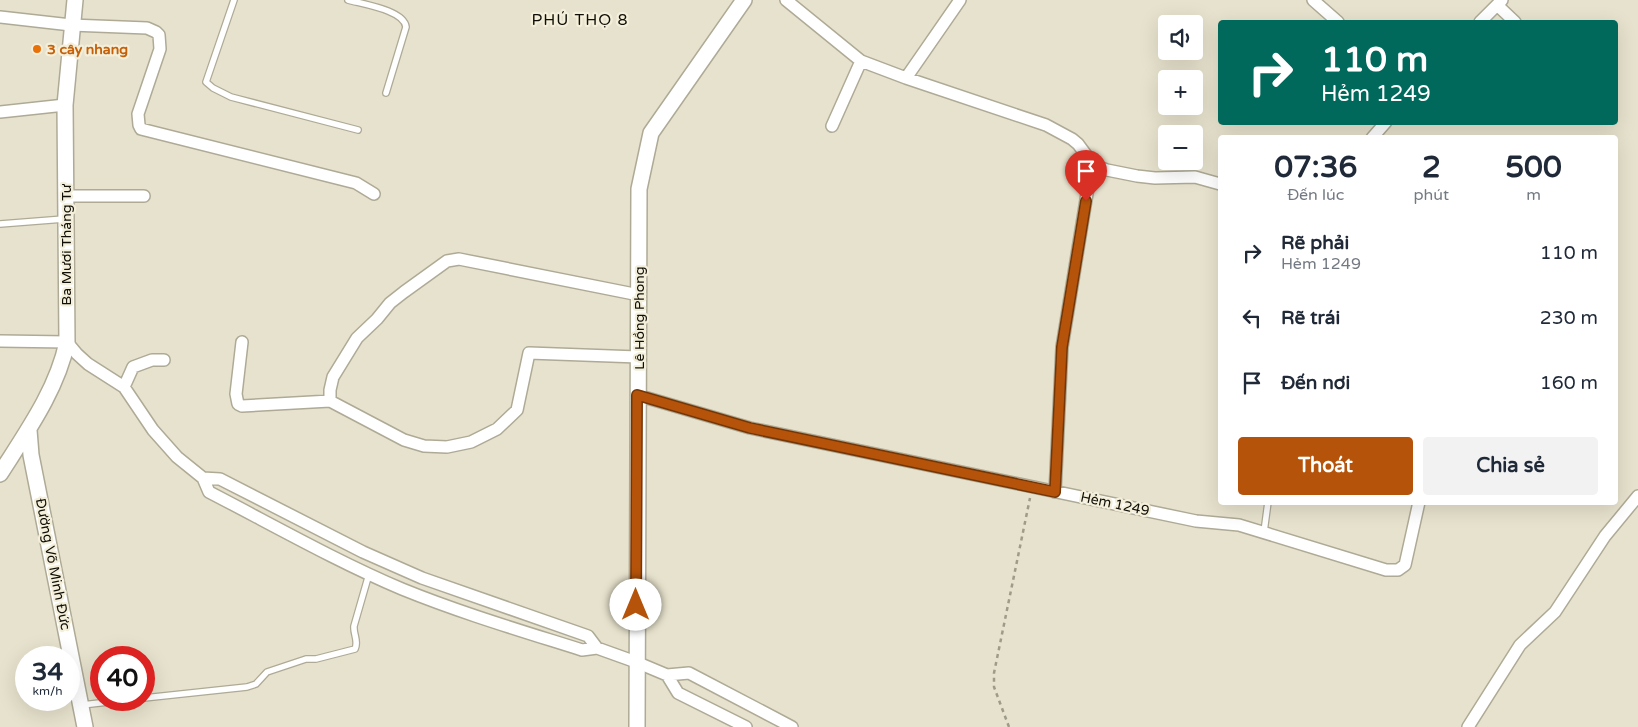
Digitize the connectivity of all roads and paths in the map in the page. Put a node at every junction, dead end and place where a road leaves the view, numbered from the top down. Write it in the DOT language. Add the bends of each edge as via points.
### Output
graph roads {
  1 [pos="74,0"];
  2 [pos="234,0"];
  3 [pos="348,0"];
  4 [pos="744,0"];
  5 [pos="786,0"];
  6 [pos="960,0"];
  7 [pos="1313,0"];
  8 [pos="1500,2"];
  9 [pos="0,17"];
  10 [pos="1336,20"];
  11 [pos="1482,20"];
  12 [pos="1514,20"];
  13 [pos="71,25"];
  14 [pos="861,61"];
  15 [pos="906,78"];
  16 [pos="386,93"];
  17 [pos="65,105"];
  18 [pos="0,112"];
  19 [pos="1383,125"];
  20 [pos="832,126"];
  21 [pos="358,130"];
  22 [pos="1375,135"];
  23 [pos="1092,163"];
  24 [pos="1218,183"];
  25 [pos="374,194"];
  26 [pos="66,196"];
  27 [pos="144,196"];
  28 [pos="66,219"];
  29 [pos="0,224"];
  30 [pos="639,295"];
  31 [pos="0,340"];
  32 [pos="67,342"];
  33 [pos="242,342"];
  34 [pos="638,357"];
  35 [pos="164,360"];
  36 [pos="124,387"];
  37 [pos="637,395"];
  38 [pos="330,401"];
  39 [pos="28,430"];
  40 [pos="0,474"];
  41 [pos="203,478"];
  42 [pos="1032,487"];
  43 [pos="1055,492"];
  44 [pos="1638,496"];
  45 [pos="1268,505"];
  46 [pos="1418,505"];
  47 [pos="1264,532"];
  48 [pos="375,557"];
  49 [pos="369,574"];
  50 [pos="597,648"];
  51 [pos="636,662"];
  52 [pos="667,675"];
  53 [pos="155,697"];
  54 [pos="90,704"];
  55 [pos="82,705"];
  56 [pos="85,727"];
  57 [pos="637,727"];
  58 [pos="746,727"];
  59 [pos="792,727"];
  60 [pos="1009,727"];
  61 [pos="1468,727"];
  1 -- 13 [label="street, Ba Mươi Tháng Tư"];
  2 -- 21 [label="lane" via="206,82 231,97"];
  3 -- 16 [label="lane" via="397,14 406,22"];
  4 -- 30 [label="street, Lê Hồng Phong" via="651,133 639,189"];
  5 -- 14 [label="street"];
  6 -- 15 [label="street"];
  7 -- 10 [label="street"];
  8 -- 11 [label="street"];
  8 -- 12 [label="street"];
  9 -- 13 [label="street"];
  13 -- 17 [label="street, Ba Mươi Tháng Tư"];
  13 -- 25 [label="street" via="147,28 156,32 160,50 138,114 141,129 356,183"];
  14 -- 15 [label="street"];
  14 -- 20 [label="street"];
  15 -- 23 [label="street" via="1046,125 1078,144"];
  17 -- 18 [label="street"];
  17 -- 26 [label="street, Ba Mươi Tháng Tư"];
  19 -- 22 [label="street"];
  23 -- 24 [label="street" via="1136,176 1195,177"];
  23 -- 43 [label="street" via="1062,347"];
  26 -- 27 [label="street"];
  26 -- 28 [label="street, Ba Mươi Tháng Tư"];
  28 -- 29 [label="lane"];
  28 -- 32 [label="street, Ba Mươi Tháng Tư"];
  30 -- 34 [label="street, Lê Hồng Phong"];
  30 -- 38 [label="street" via="459,259 447,261 390,304 357,338 333,377"];
  31 -- 32 [label="street"];
  32 -- 36 [label="street" via="88,364"];
  32 -- 39 [label="street, Ba Mươi Tháng Tư" via="55,381"];
  33 -- 38 [label="street" via="236,394 238,404"];
  34 -- 37 [label="street, Lê Hồng Phong"];
  34 -- 38 [label="street" via="529,353 517,410 497,429 471,442 447,447 424,446 404,440"];
  35 -- 36 [label="street" via="152,360 134,367"];
  36 -- 41 [label="street" via="153,430 177,457"];
  37 -- 42 [label="street, Hẻm 1249" via="750,428"];
  37 -- 51 [label="street, Lê Hồng Phong"];
  39 -- 40 [label="street, Ba Mươi Tháng Tư"];
  39 -- 55 [label="street, Đường Võ Minh Đức"];
  41 -- 48 [label="street" via="220,479"];
  41 -- 49 [label="street" via="208,492"];
  42 -- 43 [label="street, Hẻm 1249"];
  42 -- 60 [label="path" via="994,673 994,687"];
  43 -- 47 [label="street, Hẻm 1249" via="1196,521 1239,524"];
  44 -- 61 [label="street" via="1605,536 1555,612 1520,645"];
  45 -- 47 [label="lane"];
  46 -- 47 [label="street, Hẻm 1249" via="1405,565 1398,570 1386,570"];
  48 -- 49 [label="street"];
  48 -- 50 [label="street" via="422,578 588,636"];
  49 -- 50 [label="street" via="462,611 582,650"];
  49 -- 53 [label="lane" via="354,626 355,649 306,659 267,672 256,684 247,687"];
  50 -- 51 [label="street"];
  51 -- 52 [label="street"];
  51 -- 57 [label="street, Lê Hồng Phong"];
  52 -- 58 [label="street" via="678,693"];
  52 -- 59 [label="street" via="689,673"];
  54 -- 55 [label="lane"];
  55 -- 56 [label="street, Đường Võ Minh Đức"];
}
